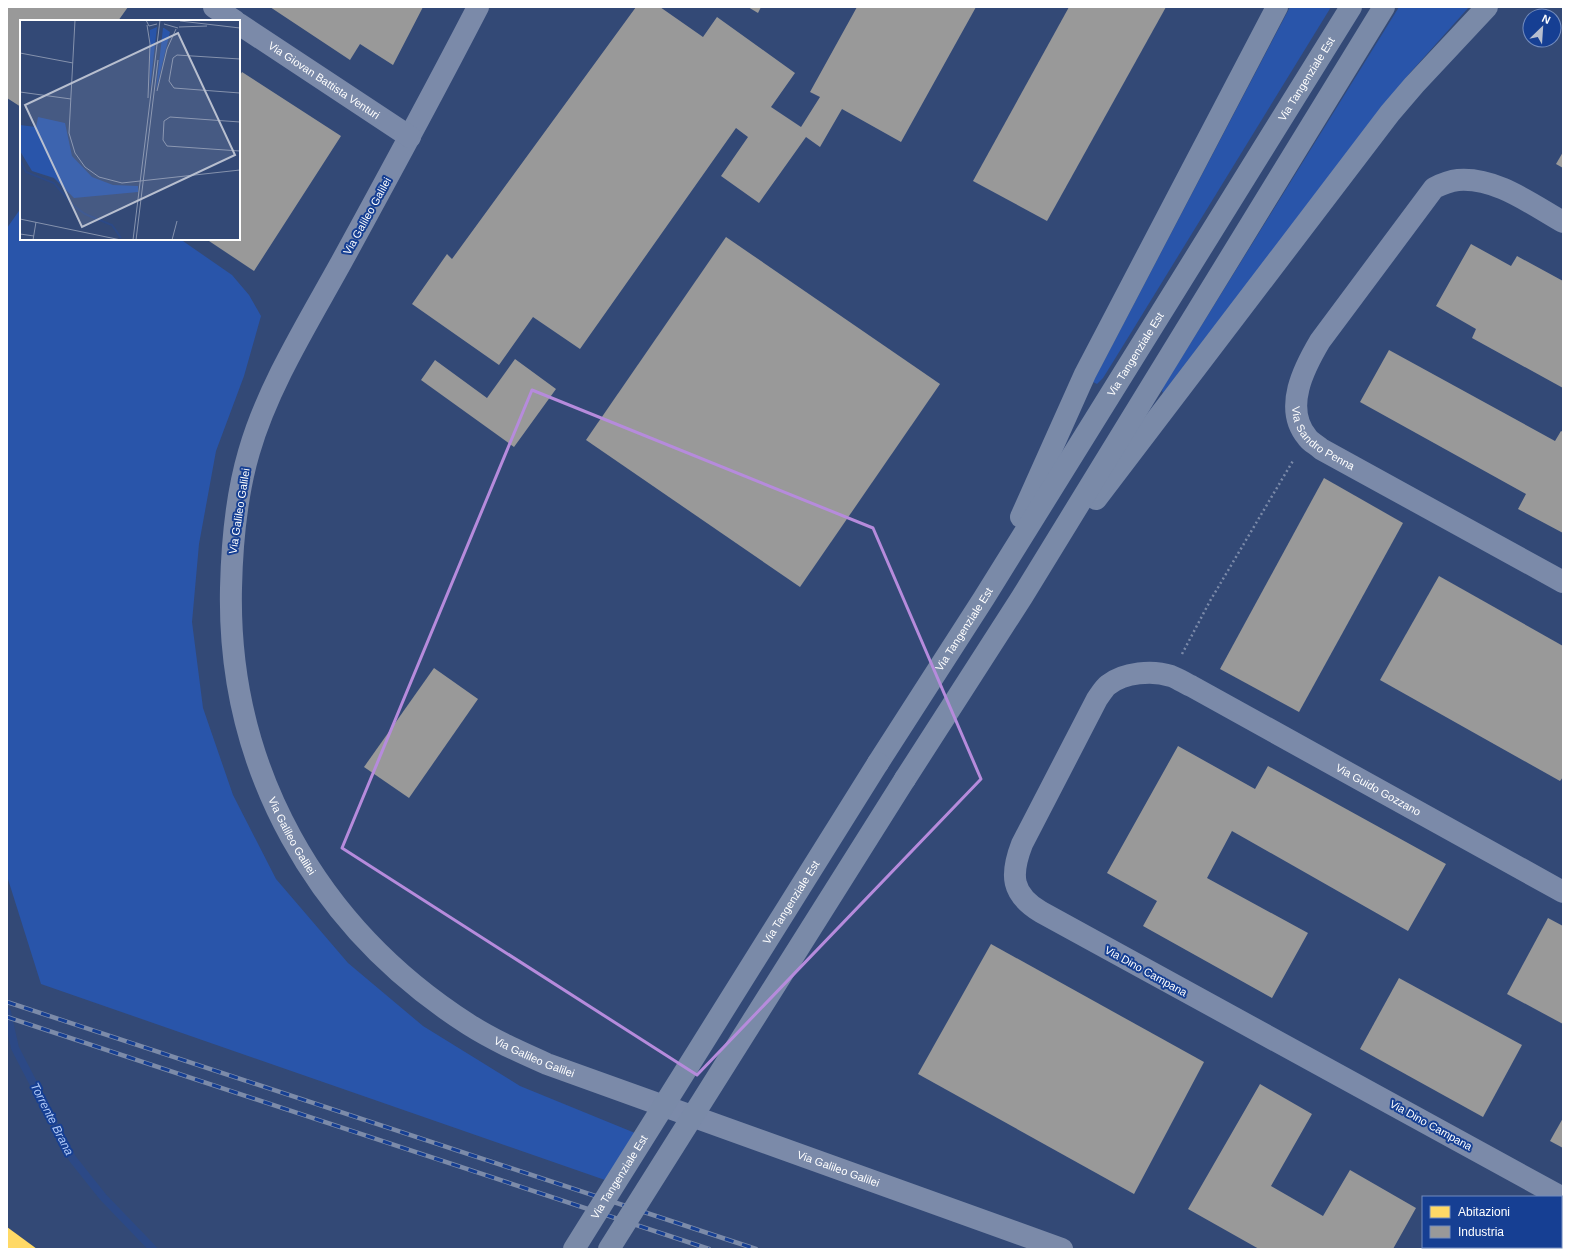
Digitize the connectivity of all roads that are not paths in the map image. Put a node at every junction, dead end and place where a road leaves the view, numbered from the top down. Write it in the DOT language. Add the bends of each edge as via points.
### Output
graph roads {
  1 [pos="214,7"];
  2 [pos="478,7"];
  3 [pos="1277,7"];
  4 [pos="1351,7"];
  5 [pos="1384,7"];
  6 [pos="1487,7"];
  7 [pos="234,20"];
  8 [pos="240,25"];
  9 [pos="410,136"];
  10 [pos="1563,222"];
  11 [pos="1563,582"];
  12 [pos="1022,597"];
  13 [pos="984,598"];
  14 [pos="1193,687"];
  15 [pos="1563,892"];
  16 [pos="1560,1196"];
  17 [pos="574,1249"];
  18 [pos="609,1249"];
  19 [pos="1062,1249"];
  1 -- 7 [label="street"];
  2 -- 9 [label="street, Via Galileo Galilei"];
  3 -- 13 [label="main road" via="1085,374"];
  4 -- 13 [label="main road, Via Tangenziale Est"];
  5 -- 12 [label="main road"];
  6 -- 12 [label="main road" via="1390,114"];
  8 -- 9 [label="street, Via Giovan Battista Venturi"];
  9 -- 19 [label="street, Via Galileo Galilei" via="262,414 240,491 232,548 232,647 246,724 257,763 293,843 336,906 370,944 406,978 439,1004 470,1026 506,1046 547,1064"];
  10 -- 11 [label="street, Via Sandro Penna" via="1506,190 1486,183 1457,180 1434,188 1320,341 1307,363 1296,401 1298,421 1307,437 1321,449"];
  12 -- 18 [label="main road, bridge" via="904,779"];
  13 -- 17 [label="main road, Via Tangenziale Est, bridge"];
  14 -- 15 [label="street, Via Guido Gozzano"];
  14 -- 16 [label="street, Via Dino Campana" via="1171,676 1139,673 1109,684 1097,699 1017,857 1014,869 1023,900 1141,968"];
}
